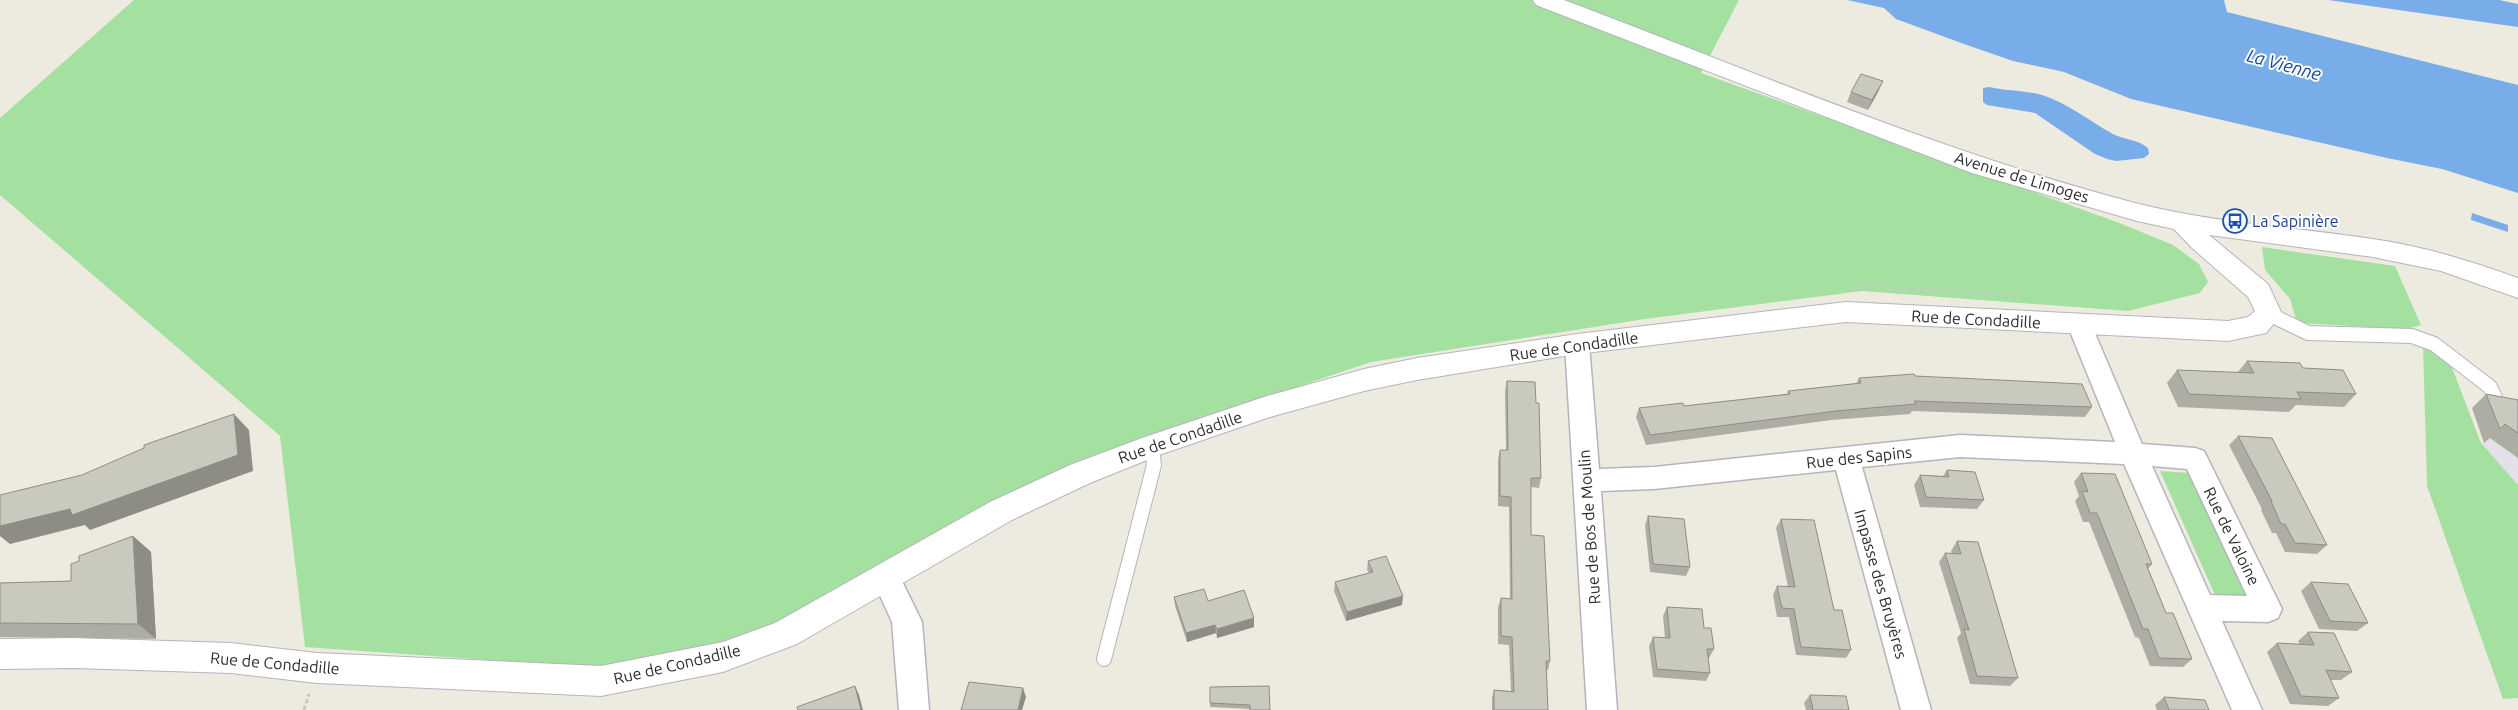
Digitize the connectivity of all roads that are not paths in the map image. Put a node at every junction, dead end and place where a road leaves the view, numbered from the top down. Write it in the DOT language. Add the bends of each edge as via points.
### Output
graph roads {
  1 [pos="1544,0"];
  2 [pos="2184,222"];
  3 [pos="2518,288"];
  4 [pos="2269,314"];
  5 [pos="2079,324"];
  6 [pos="1577,344"];
  7 [pos="2495,398"];
  8 [pos="1152,446"];
  9 [pos="2133,454"];
  10 [pos="1846,458"];
  11 [pos="1585,480"];
  12 [pos="886,578"];
  13 [pos="2203,608"];
  14 [pos="0,654"];
  15 [pos="1104,659"];
  16 [pos="914,710"];
  17 [pos="1602,710"];
  18 [pos="1916,710"];
  19 [pos="2247,710"];
  1 -- 2 [label="street, Avenue de Limoges" via="1981,167 2137,212"];
  2 -- 3 [label="street, Avenue de Limoges" via="2444,262"];
  2 -- 4 [label="street" via="2201,242 2259,290"];
  4 -- 5 [label="street, Rue de Condadille" via="2256,326 2228,331"];
  4 -- 7 [label="lane" via="2308,333 2412,336 2434,344 2490,387"];
  5 -- 6 [label="street, Rue de Condadille" via="1846,312"];
  5 -- 9 [label="street"];
  6 -- 8 [label="street, Rue de Condadille" via="1364,380 1267,407"];
  6 -- 11 [label="street, Rue de Bos de Moulin"];
  8 -- 12 [label="street, Rue de Condadille" via="1080,474 1001,511"];
  8 -- 15 [label="lane" via="1154,466"];
  9 -- 10 [label="street, Rue des Sapins" via="1960,446"];
  9 -- 13 [label="street"];
  9 -- 13 [label="street, Rue de Valoine" via="2195,459 2268,609"];
  10 -- 11 [label="street, Rue des Sapins" via="1654,478"];
  10 -- 18 [label="street, Impasse des Bruyères"];
  11 -- 17 [label="street, Rue de Bos de Moulin"];
  12 -- 14 [label="street, Rue de Condadille" via="786,634 732,654 601,681 317,668 231,658"];
  12 -- 16 [label="street" via="907,622"];
  13 -- 19 [label="street"];
}
